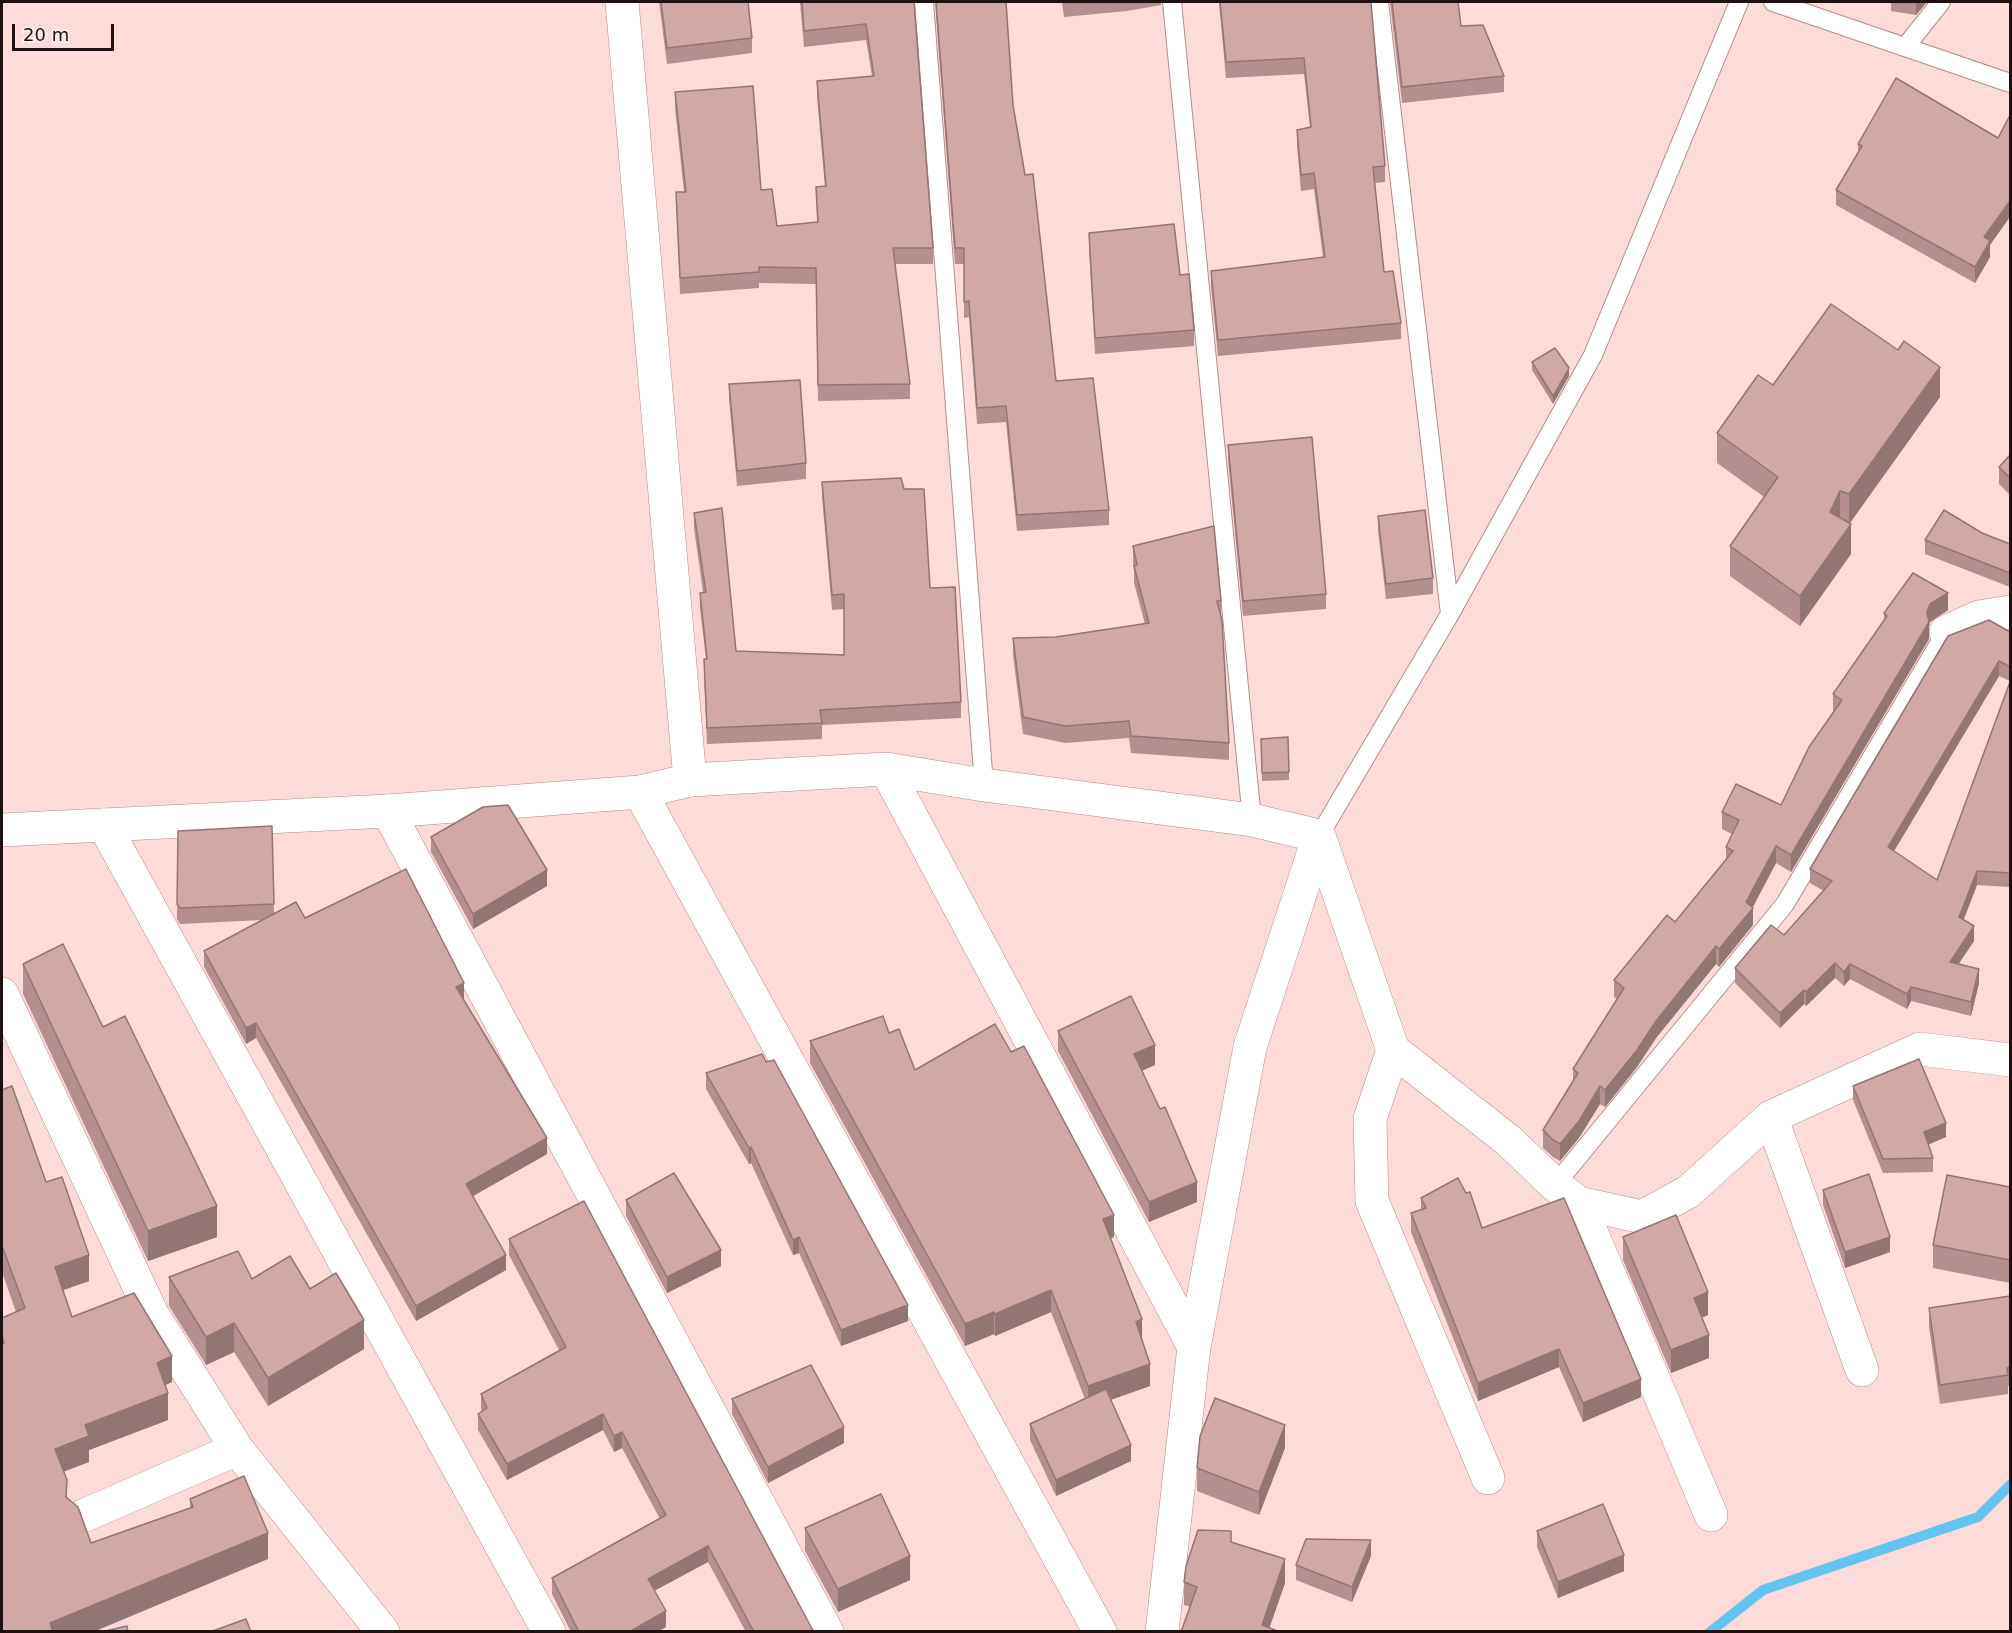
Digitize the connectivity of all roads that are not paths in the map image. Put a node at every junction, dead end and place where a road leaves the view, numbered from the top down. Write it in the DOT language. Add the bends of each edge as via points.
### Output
graph roads {
  1 [pos="622,2"];
  2 [pos="924,2"];
  3 [pos="1172,2"];
  4 [pos="1379,2"];
  5 [pos="1739,2"];
  6 [pos="1773,2"];
  7 [pos="1941,2"];
  8 [pos="1906,46"];
  9 [pos="2010,83"];
  10 [pos="2010,612"];
  11 [pos="1450,614"];
  12 [pos="1946,632"];
  13 [pos="886,769"];
  14 [pos="690,780"];
  15 [pos="984,785"];
  16 [pos="640,792"];
  17 [pos="388,811"];
  18 [pos="1252,820"];
  19 [pos="104,825"];
  20 [pos="2,830"];
  21 [pos="1319,836"];
  22 [pos="2,994"];
  23 [pos="1393,1050"];
  24 [pos="2010,1060"];
  25 [pos="1771,1117"];
  26 [pos="1567,1194"];
  27 [pos="1194,1347"];
  28 [pos="1862,1370"];
  29 [pos="237,1449"];
  30 [pos="1488,1478"];
  31 [pos="1711,1515"];
  32 [pos="83,1516"];
  33 [pos="383,1632"];
  34 [pos="549,1632"];
  35 [pos="827,1632"];
  36 [pos="1100,1632"];
  37 [pos="1162,1632"];
  1 -- 14 [label="street"];
  2 -- 15 [label="lane"];
  3 -- 18 [label="lane"];
  4 -- 11 [label="lane"];
  5 -- 11 [label="lane" via="1593,355"];
  6 -- 8 [label="lane"];
  7 -- 8 [label="lane"];
  8 -- 9 [label="lane"];
  10 -- 12 [label="street" via="1979,617"];
  11 -- 21 [label="lane"];
  12 -- 26 [label="lane" via="1785,904"];
  13 -- 14 [label="street"];
  13 -- 15 [label="street"];
  13 -- 27 [label="street"];
  14 -- 16 [label="street"];
  15 -- 18 [label="street"];
  16 -- 17 [label="street"];
  16 -- 36 [label="street"];
  17 -- 19 [label="street"];
  17 -- 35 [label="street"];
  18 -- 21 [label="street"];
  19 -- 20 [label="street"];
  19 -- 34 [label="street"];
  21 -- 23 [label="street"];
  21 -- 27 [label="street" via="1250,1047"];
  22 -- 29 [label="street" via="152,1314"];
  23 -- 26 [label="street" via="1509,1142"];
  23 -- 30 [label="street" via="1370,1119 1372,1201"];
  24 -- 25 [label="street" via="1920,1049"];
  25 -- 26 [label="street" via="1688,1192 1642,1217"];
  25 -- 28 [label="street"];
  26 -- 31 [label="street"];
  27 -- 37 [label="street"];
  29 -- 32 [label="street"];
  29 -- 33 [label="street"];
}
